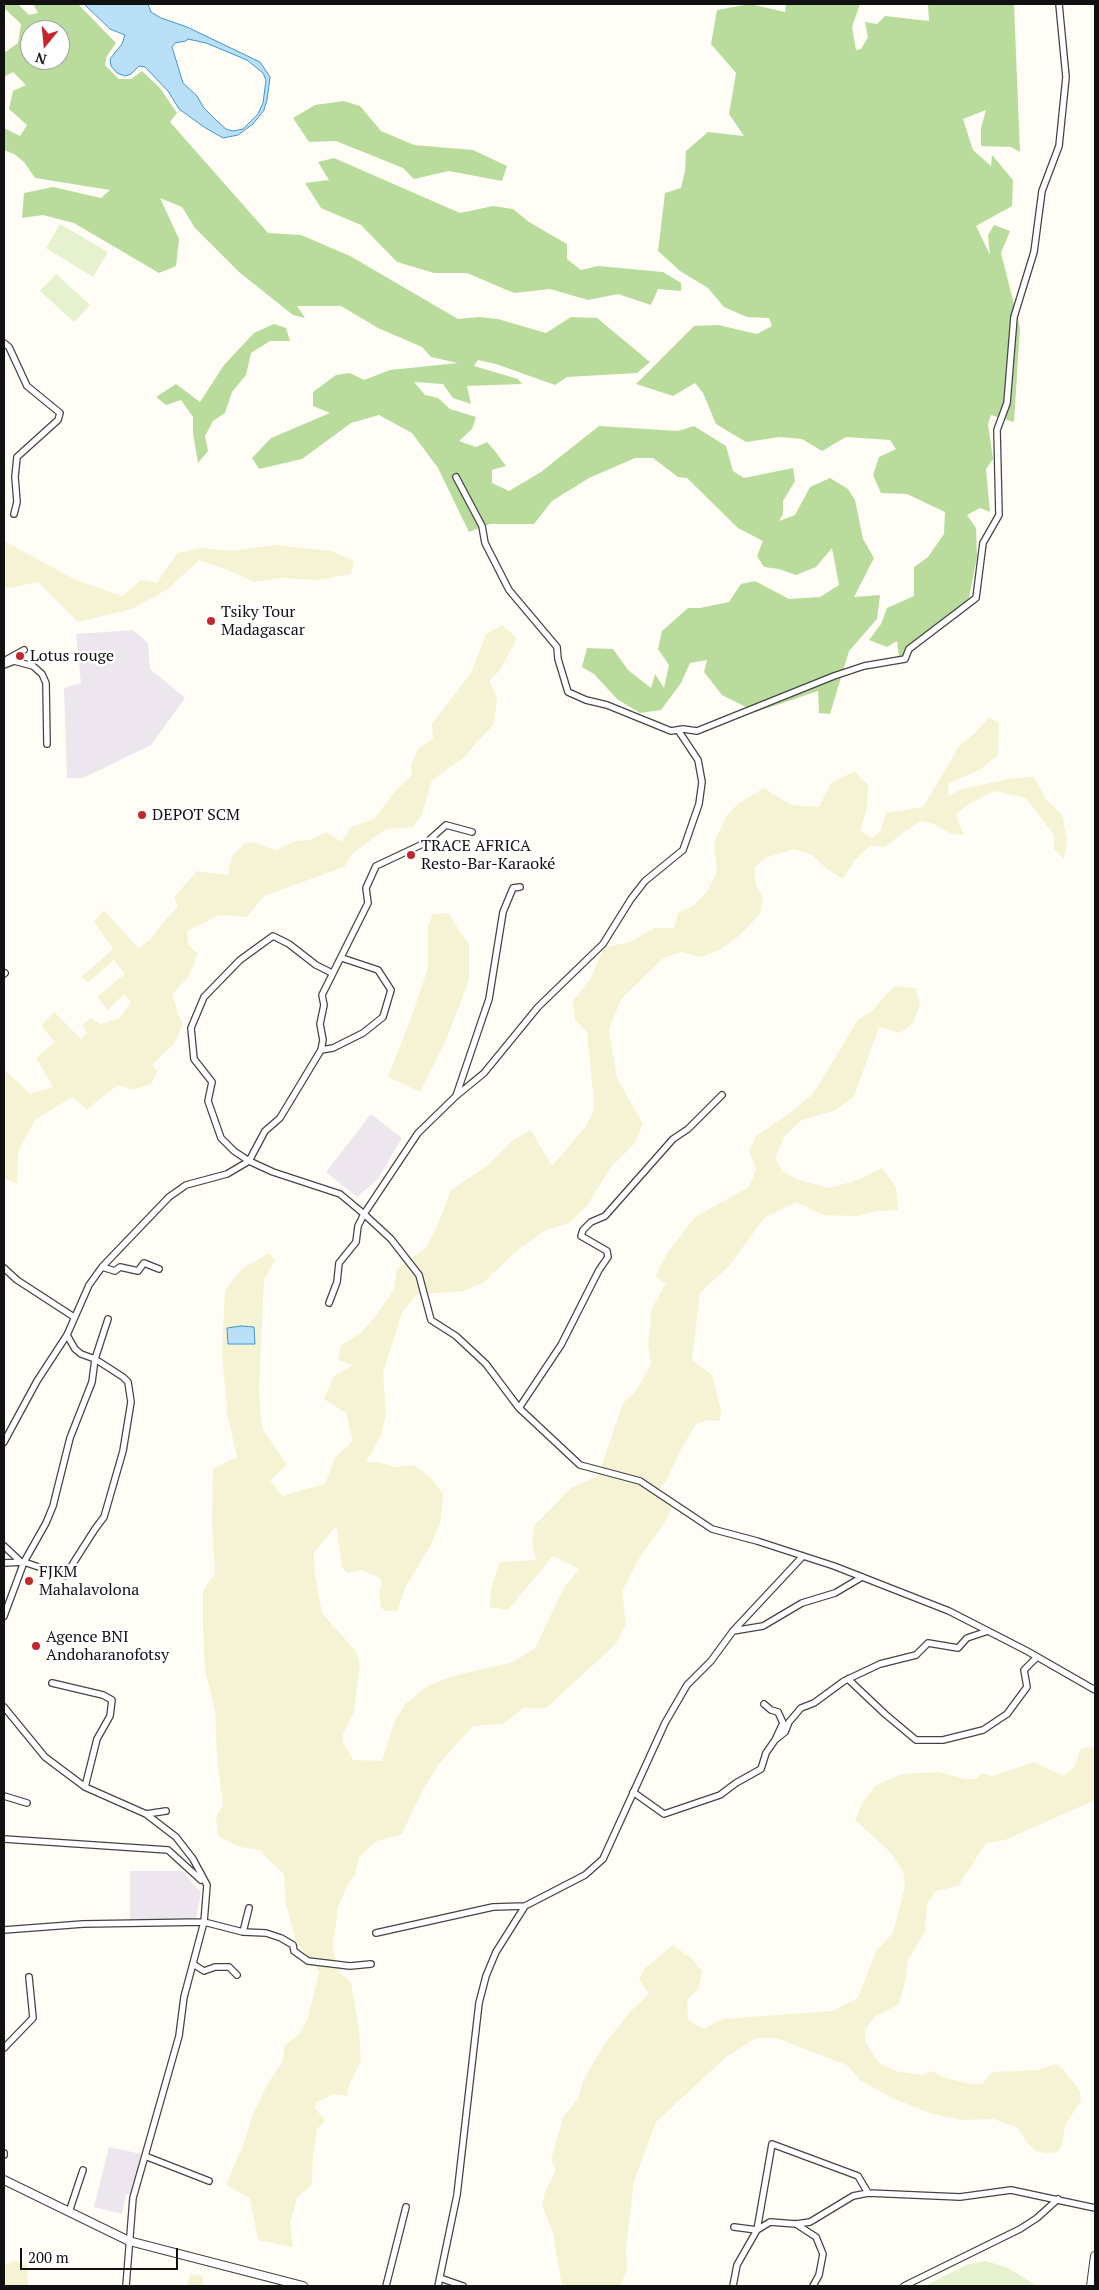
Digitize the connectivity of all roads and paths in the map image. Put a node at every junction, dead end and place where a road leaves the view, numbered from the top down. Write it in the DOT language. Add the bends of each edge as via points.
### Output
graph roads {
  1 [pos="1059,4"];
  2 [pos="4,343"];
  3 [pos="456,477"];
  4 [pos="14,514"];
  5 [pos="24,650"];
  6 [pos="4,661"];
  7 [pos="4,665"];
  8 [pos="678,730"];
  9 [pos="47,744"];
  10 [pos="472,832"];
  11 [pos="520,887"];
  12 [pos="342,958"];
  13 [pos="332,973"];
  14 [pos="322,1050"];
  15 [pos="722,1095"];
  16 [pos="456,1096"];
  17 [pos="249,1161"];
  18 [pos="364,1214"];
  19 [pos="102,1267"];
  20 [pos="4,1268"];
  21 [pos="159,1269"];
  22 [pos="329,1303"];
  23 [pos="74,1317"];
  24 [pos="108,1319"];
  25 [pos="67,1335"];
  26 [pos="96,1359"];
  27 [pos="519,1408"];
  28 [pos="4,1442"];
  29 [pos="4,1546"];
  30 [pos="803,1556"];
  31 [pos="4,1562"];
  32 [pos="22,1562"];
  33 [pos="862,1577"];
  34 [pos="6,1605"];
  35 [pos="4,1616"];
  36 [pos="733,1631"];
  37 [pos="988,1631"];
  38 [pos="1037,1657"];
  39 [pos="848,1679"];
  40 [pos="52,1683"];
  41 [pos="1095,1690"];
  42 [pos="764,1704"];
  43 [pos="4,1707"];
  44 [pos="775,1740"];
  45 [pos="85,1787"];
  46 [pos="633,1792"];
  47 [pos="4,1796"];
  48 [pos="27,1803"];
  49 [pos="166,1811"];
  50 [pos="146,1814"];
  51 [pos="4,1839"];
  52 [pos="207,1884"];
  53 [pos="525,1906"];
  54 [pos="249,1908"];
  55 [pos="204,1922"];
  56 [pos="4,1930"];
  57 [pos="243,1932"];
  58 [pos="376,1934"];
  59 [pos="193,1964"];
  60 [pos="371,1964"];
  61 [pos="237,1975"];
  62 [pos="30,1977"];
  63 [pos="4,2048"];
  64 [pos="145,2156"];
  65 [pos="83,2170"];
  66 [pos="4,2180"];
  67 [pos="209,2181"];
  68 [pos="868,2192"];
  69 [pos="1058,2199"];
  70 [pos="406,2207"];
  71 [pos="1095,2208"];
  72 [pos="69,2212"];
  73 [pos="796,2224"];
  74 [pos="734,2227"];
  75 [pos="757,2230"];
  76 [pos="130,2241"];
  77 [pos="1095,2256"];
  78 [pos="440,2278"];
  79 [pos="126,2286"];
  80 [pos="303,2286"];
  81 [pos="386,2286"];
  82 [pos="438,2286"];
  83 [pos="463,2286"];
  84 [pos="733,2286"];
  85 [pos="813,2286"];
  86 [pos="904,2286"];
  87 [pos="1091,2286"];
  1 -- 8 [label="street" via="1066,77 1059,146 1042,191 1034,252 1014,317 1007,403 997,430 999,515 983,543 976,598 909,649 905,659 864,666 834,676 697,731"];
  2 -- 4 [label="street" via="26,386 60,413 58,420 17,457"];
  3 -- 8 [label="street" via="482,526 485,543 509,590 557,647 568,692 671,731"];
  5 -- 6 [label="street"];
  7 -- 9 [label="street" via="14,661 33,666 42,674 46,683"];
  8 -- 16 [label="street" via="698,760 702,782 699,804 683,850 645,881 603,944 538,1007 484,1074"];
  10 -- 12 [label="street" via="446,826 426,842 376,866 366,888 368,903"];
  11 -- 16 [label="street" via="513,888 503,912 489,999"];
  12 -- 13 [label="street"];
  12 -- 14 [label="street" via="378,970 391,990 383,1017 363,1033"];
  13 -- 14 [label="street" via="322,995"];
  13 -- 17 [label="street" via="274,936 240,960 204,997 191,1028 194,1059 212,1082 208,1101 221,1138"];
  14 -- 17 [label="street" via="280,1118 265,1131"];
  15 -- 27 [label="street" via="688,1129 673,1139 605,1216 583,1230 581,1236 607,1251 608,1257 561,1345"];
  16 -- 18 [label="street" via="418,1133"];
  17 -- 18 [label="street" via="340,1194"];
  17 -- 19 [label="street" via="227,1174 186,1185 169,1197"];
  18 -- 22 [label="street" via="356,1242 339,1263 337,1282"];
  18 -- 27 [label="street" via="391,1239 419,1275 431,1320 456,1336 486,1364"];
  19 -- 21 [label="street" via="136,1271 145,1263"];
  19 -- 23 [label="street" via="89,1285"];
  20 -- 23 [label="street"];
  23 -- 25 [label="street"];
  24 -- 26 [label="street"];
  25 -- 26 [label="street" via="74,1349"];
  25 -- 28 [label="street" via="37,1381"];
  26 -- 32 [label="street" via="92,1382 70,1438 53,1506"];
  26 -- 32 [label="street" via="128,1382 130,1393 123,1450 104,1517 66,1576"];
  27 -- 30 [label="street" via="580,1465 640,1481 712,1529"];
  29 -- 32 [label="street"];
  30 -- 33 [label="street"];
  30 -- 36 [label="street"];
  31 -- 32 [label="street"];
  32 -- 34 [label="street"];
  33 -- 36 [label="street" via="835,1593 802,1603 763,1626"];
  33 -- 37 [label="street" via="949,1611"];
  34 -- 35 [label="street"];
  36 -- 46 [label="street" via="712,1661 687,1685 665,1723"];
  37 -- 38 [label="street"];
  37 -- 39 [label="street" via="967,1638 958,1648 928,1643 916,1655 880,1664"];
  38 -- 39 [label="street" via="1024,1670 1027,1687 1007,1714 983,1730 942,1740 916,1740"];
  38 -- 41 [label="street"];
  39 -- 44 [label="street" via="814,1703 801,1708 785,1732"];
  40 -- 45 [label="street" via="112,1700 110,1716 97,1739"];
  42 -- 44 [label="street" via="778,1712 783,1723"];
  43 -- 45 [label="street" via="45,1757"];
  44 -- 46 [label="street" via="761,1769 720,1795 664,1814"];
  45 -- 50 [label="street"];
  46 -- 53 [label="street" via="603,1859 593,1869"];
  47 -- 48 [label="street"];
  49 -- 50 [label="street"];
  50 -- 52 [label="street" via="176,1837"];
  51 -- 52 [label="street" via="168,1850"];
  52 -- 55 [label="street"];
  53 -- 58 [label="street" via="493,1907"];
  53 -- 78 [label="street" via="496,1952 479,2003 457,2195"];
  54 -- 57 [label="street"];
  55 -- 56 [label="street" via="83,1924"];
  55 -- 57 [label="street"];
  55 -- 59 [label="street"];
  57 -- 60 [label="street" via="266,1933 281,1938 308,1961 350,1966"];
  59 -- 61 [label="street" via="204,1971 229,1967"];
  59 -- 64 [label="street" via="184,1997 179,2036"];
  62 -- 63 [label="street" via="33,2018"];
  64 -- 67 [label="street"];
  64 -- 76 [label="street" via="133,2198"];
  65 -- 72 [label="street"];
  66 -- 72 [label="street"];
  68 -- 69 [label="street" via="960,2196 1011,2190"];
  68 -- 73 [label="street" via="853,2196 810,2222"];
  68 -- 75 [label="street" via="858,2176 772,2144"];
  69 -- 71 [label="street"];
  69 -- 86 [label="street" via="1038,2218 1020,2229"];
  70 -- 81 [label="street"];
  72 -- 76 [label="street"];
  73 -- 75 [label="street" via="770,2222"];
  73 -- 85 [label="street" via="816,2237 823,2254"];
  74 -- 75 [label="street"];
  75 -- 84 [label="street" via="737,2265"];
  76 -- 79 [label="street"];
  76 -- 80 [label="street"];
  77 -- 87 [label="street"];
  78 -- 82 [label="street"];
  78 -- 83 [label="street"];
}
